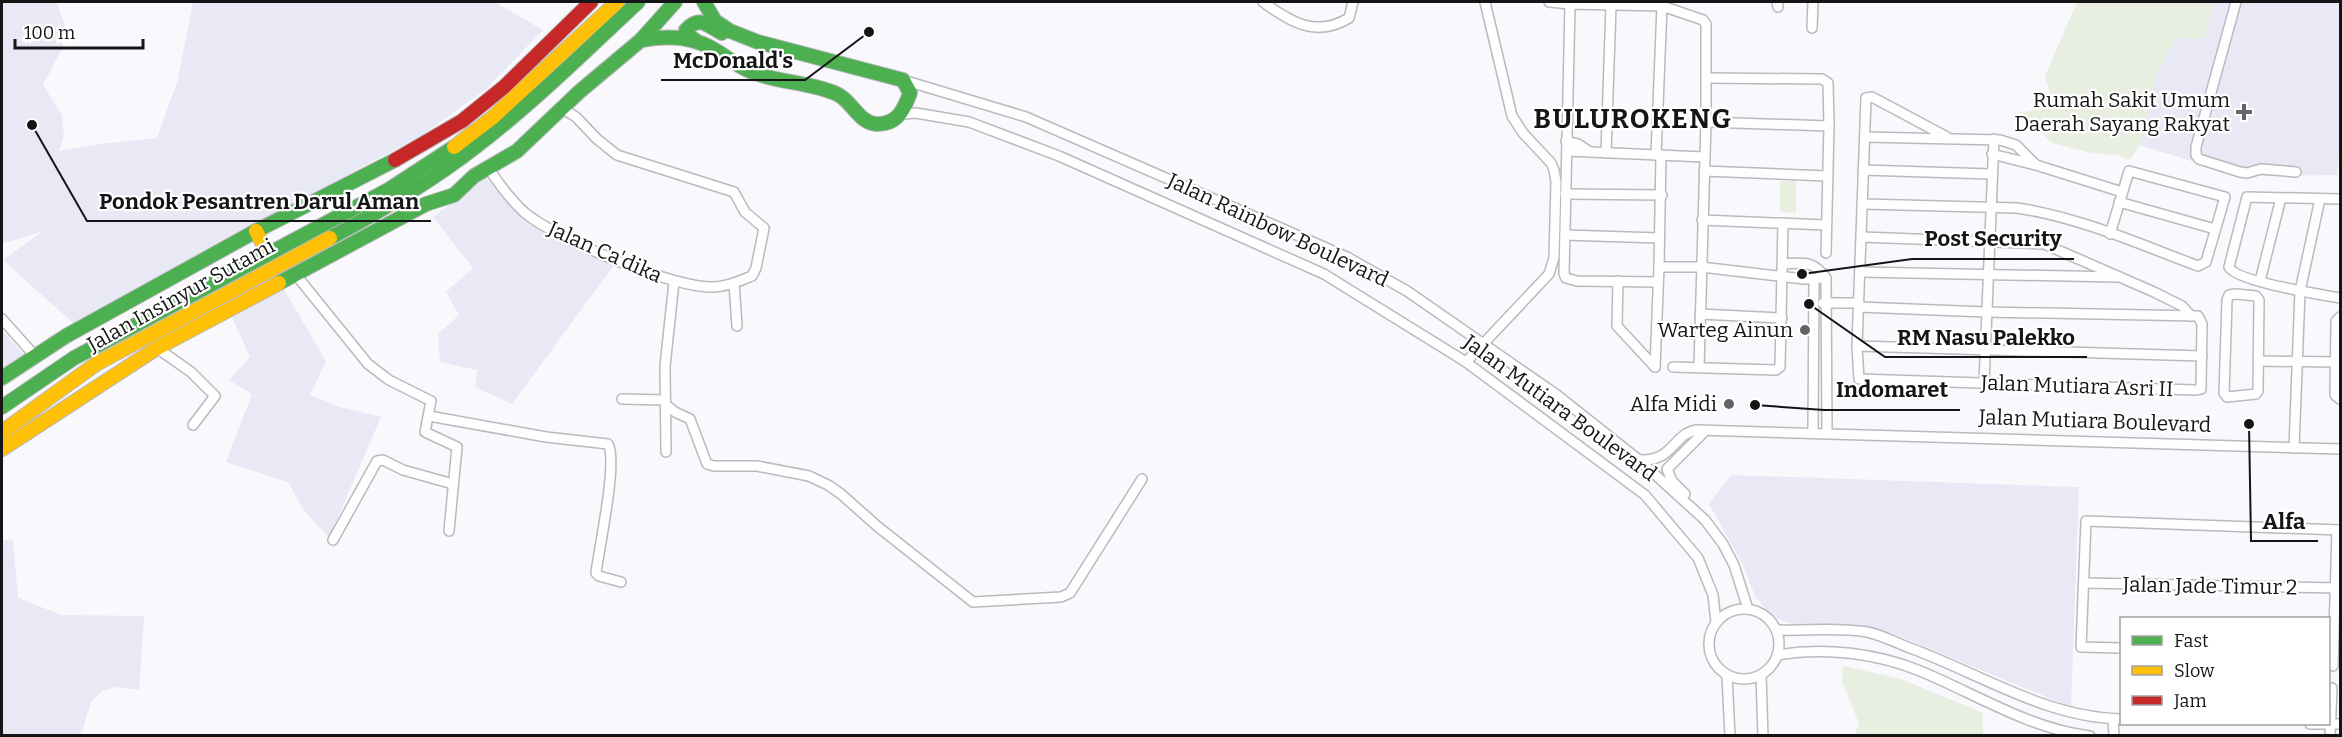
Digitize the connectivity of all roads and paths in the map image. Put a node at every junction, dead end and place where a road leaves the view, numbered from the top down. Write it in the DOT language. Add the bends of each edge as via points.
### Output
graph roads {
  1 [pos="591,2"];
  2 [pos="617,2"];
  3 [pos="638,2"];
  4 [pos="675,2"];
  5 [pos="694,2"];
  6 [pos="704,2"];
  7 [pos="1263,2"];
  8 [pos="1353,2"];
  9 [pos="1485,2"];
  10 [pos="1550,2"];
  11 [pos="1813,2"];
  12 [pos="2236,2"];
  13 [pos="1570,4"];
  14 [pos="1611,5"];
  15 [pos="1662,6"];
  16 [pos="705,24"];
  17 [pos="1812,28"];
  18 [pos="641,40"];
  19 [pos="695,40"];
  20 [pos="758,42"];
  21 [pos="1707,78"];
  22 [pos="903,80"];
  23 [pos="563,109"];
  24 [pos="904,114"];
  25 [pos="1706,123"];
  26 [pos="1829,126"];
  27 [pos="1865,137"];
  28 [pos="1947,137"];
  29 [pos="1994,140"];
  30 [pos="1566,146"];
  31 [pos="1606,153"];
  32 [pos="1992,154"];
  33 [pos="1659,155"];
  34 [pos="1704,157"];
  35 [pos="2036,165"];
  36 [pos="489,169"];
  37 [pos="1863,170"];
  38 [pos="1704,171"];
  39 [pos="2296,172"];
  40 [pos="1991,174"];
  41 [pos="1827,176"];
  42 [pos="1565,194"];
  43 [pos="1662,195"];
  44 [pos="2121,197"];
  45 [pos="2281,198"];
  46 [pos="2320,199"];
  47 [pos="2340,199"];
  48 [pos="1863,204"];
  49 [pos="1990,208"];
  50 [pos="1702,220"];
  51 [pos="1783,223"];
  52 [pos="1826,225"];
  53 [pos="2216,229"];
  54 [pos="256,231"];
  55 [pos="2110,234"];
  56 [pos="1565,235"];
  57 [pos="1659,237"];
  58 [pos="1862,237"];
  59 [pos="1989,242"];
  60 [pos="264,246"];
  61 [pos="1826,253"];
  62 [pos="1783,264"];
  63 [pos="1659,267"];
  64 [pos="1701,267"];
  65 [pos="1861,272"];
  66 [pos="1324,274"];
  67 [pos="1988,274"];
  68 [pos="296,275"];
  69 [pos="1782,277"];
  70 [pos="1826,278"];
  71 [pos="2121,278"];
  72 [pos="1814,279"];
  73 [pos="1618,281"];
  74 [pos="2260,281"];
  75 [pos="674,282"];
  76 [pos="1658,282"];
  77 [pos="734,283"];
  78 [pos="2300,291"];
  79 [pos="2340,298"];
  80 [pos="1814,303"];
  81 [pos="1826,303"];
  82 [pos="1859,305"];
  83 [pos="1986,312"];
  84 [pos="1700,314"];
  85 [pos="2191,316"];
  86 [pos="2340,317"];
  87 [pos="1782,318"];
  88 [pos="2,319"];
  89 [pos="737,326"];
  90 [pos="1482,343"];
  91 [pos="1857,346"];
  92 [pos="157,348"];
  93 [pos="1814,349"];
  94 [pos="1826,349"];
  95 [pos="1984,349"];
  96 [pos="35,356"];
  97 [pos="2202,356"];
  98 [pos="2258,361"];
  99 [pos="1466,362"];
  100 [pos="2298,362"];
  101 [pos="2336,362"];
  102 [pos="1674,367"];
  103 [pos="1699,367"];
  104 [pos="2,378"];
  105 [pos="1984,383"];
  106 [pos="1813,384"];
  107 [pos="1826,384"];
  108 [pos="2338,397"];
  109 [pos="622,399"];
  110 [pos="665,403"];
  111 [pos="2,407"];
  112 [pos="429,416"];
  113 [pos="193,425"];
  114 [pos="2,432"];
  115 [pos="1704,432"];
  116 [pos="1813,433"];
  117 [pos="1827,433"];
  118 [pos="2294,448"];
  119 [pos="2340,448"];
  120 [pos="2,449"];
  121 [pos="666,452"];
  122 [pos="1639,460"];
  123 [pos="1142,479"];
  124 [pos="453,484"];
  125 [pos="1705,520"];
  126 [pos="2339,530"];
  127 [pos="449,531"];
  128 [pos="333,540"];
  129 [pos="621,582"];
  130 [pos="2084,583"];
  131 [pos="2338,588"];
  132 [pos="1748,609"];
  133 [pos="1716,622"];
  134 [pos="1776,630"];
  135 [pos="2120,648"];
  136 [pos="2334,654"];
  137 [pos="1777,655"];
  138 [pos="2334,668"];
  139 [pos="1761,675"];
  140 [pos="1727,676"];
  141 [pos="2333,687"];
  142 [pos="2117,719"];
  143 [pos="2335,724"];
  144 [pos="1730,735"];
  145 [pos="1763,735"];
  146 [pos="2090,735"];
  147 [pos="2114,735"];
  148 [pos="2330,735"];
  1 -- 54 [label="main road" via="504,87 462,121 370,174"];
  2 -- 111 [label="main road, Jalan Insinyur Sutami" via="492,118 398,184 74,358"];
  3 -- 114 [label="main road, Jalan Insinyur Sutami" via="473,149 381,211 96,364"];
  4 -- 18 [label="main road"];
  5 -- 16 [label="main road"];
  6 -- 20 [label="main road" via="715,21"];
  7 -- 8 [label="street" via="1290,21 1314,27 1344,21 1351,15"];
  9 -- 90 [label="street" via="1512,116 1522,133 1551,163 1556,182 1554,258 1549,274"];
  10 -- 13 [label="street"];
  11 -- 17 [label="street"];
  12 -- 39 [label="street" via="2196,155 2240,172"];
  13 -- 14 [label="street"];
  13 -- 30 [label="street"];
  14 -- 15 [label="street"];
  14 -- 31 [label="street"];
  15 -- 21 [label="street" via="1704,21"];
  15 -- 33 [label="street"];
  16 -- 19 [label="main road" via="689,24 687,35"];
  16 -- 20 [label="main road" via="742,41"];
  18 -- 19 [label="main road" via="678,36"];
  18 -- 23 [label="main road"];
  19 -- 24 [label="main road" via="743,69 843,96 868,123 879,125"];
  20 -- 22 [label="main road"];
  21 -- 25 [label="street"];
  21 -- 26 [label="street" via="1822,80 1830,88"];
  22 -- 24 [label="main road" via="910,93"];
  22 -- 90 [label="street, Jalan Rainbow Boulevard" via="1026,117 1347,257 1407,291"];
  23 -- 36 [label="main road" via="517,151"];
  23 -- 77 [label="street" via="617,156 734,192 745,212 764,231 754,273"];
  24 -- 66 [label="street, Jalan Rainbow Boulevard" via="969,122 1059,156"];
  25 -- 26 [label="street"];
  25 -- 34 [label="street"];
  26 -- 41 [label="street"];
  27 -- 28 [label="street"];
  27 -- 28 [label="street" via="1865,100 1870,97"];
  27 -- 37 [label="street"];
  28 -- 29 [label="street"];
  29 -- 32 [label="street"];
  29 -- 35 [label="street" via="2016,145"];
  30 -- 31 [label="street"];
  30 -- 42 [label="street"];
  31 -- 33 [label="street"];
  32 -- 35 [label="street"];
  32 -- 40 [label="street"];
  33 -- 34 [label="street"];
  33 -- 43 [label="street"];
  34 -- 38 [label="street"];
  35 -- 44 [label="street"];
  36 -- 68 [label="main road" via="474,176 454,195 426,204"];
  36 -- 75 [label="street, Jalan Ca'dika" via="524,211 541,224"];
  37 -- 40 [label="street"];
  37 -- 48 [label="street"];
  38 -- 41 [label="street"];
  38 -- 50 [label="street"];
  40 -- 49 [label="street"];
  41 -- 52 [label="street"];
  42 -- 43 [label="street"];
  42 -- 56 [label="street"];
  43 -- 57 [label="street"];
  44 -- 53 [label="street"];
  44 -- 53 [label="street" via="2129,171 2223,195"];
  44 -- 55 [label="street"];
  45 -- 46 [label="street"];
  45 -- 74 [label="street"];
  45 -- 74 [label="street" via="2247,197 2244,203 2229,267 2234,273"];
  46 -- 47 [label="street"];
  46 -- 78 [label="street"];
  48 -- 49 [label="street"];
  48 -- 58 [label="street"];
  49 -- 55 [label="street" via="2032,211"];
  49 -- 59 [label="street"];
  50 -- 51 [label="street"];
  50 -- 64 [label="street"];
  51 -- 52 [label="street"];
  51 -- 62 [label="street"];
  52 -- 61 [label="street"];
  53 -- 55 [label="street" via="2206,262 2198,266"];
  54 -- 60 [label="main road"];
  54 -- 96 [label="main road"];
  56 -- 57 [label="street"];
  56 -- 73 [label="street" via="1566,278"];
  57 -- 63 [label="street"];
  58 -- 59 [label="street"];
  58 -- 65 [label="street"];
  59 -- 67 [label="street"];
  59 -- 71 [label="street" via="2044,244"];
  62 -- 69 [label="street"];
  62 -- 70 [label="street" via="1812,264"];
  63 -- 64 [label="street"];
  63 -- 76 [label="street"];
  64 -- 69 [label="street"];
  64 -- 84 [label="street"];
  65 -- 67 [label="street"];
  65 -- 82 [label="street"];
  66 -- 99 [label="street, Jalan Mutiara Boulevard"];
  67 -- 71 [label="street"];
  67 -- 83 [label="street"];
  68 -- 92 [label="main road" via="280,277"];
  68 -- 112 [label="street" via="368,364 388,380 431,401"];
  69 -- 72 [label="street"];
  69 -- 87 [label="street"];
  70 -- 72 [label="street"];
  70 -- 81 [label="street"];
  71 -- 85 [label="street" via="2182,306"];
  72 -- 80 [label="street"];
  73 -- 76 [label="street"];
  73 -- 76 [label="street" via="1617,326 1655,367"];
  74 -- 78 [label="street"];
  75 -- 77 [label="street, Jalan Ca'dika" via="709,287"];
  75 -- 110 [label="street"];
  77 -- 89 [label="street"];
  78 -- 79 [label="street"];
  78 -- 100 [label="street"];
  80 -- 81 [label="street"];
  80 -- 93 [label="street"];
  81 -- 82 [label="street"];
  81 -- 94 [label="street"];
  82 -- 83 [label="street"];
  82 -- 91 [label="street"];
  83 -- 85 [label="street"];
  83 -- 95 [label="street"];
  84 -- 87 [label="street"];
  84 -- 103 [label="street"];
  85 -- 97 [label="street" via="2201,320"];
  86 -- 101 [label="street" via="2336,321"];
  87 -- 103 [label="street" via="1779,368"];
  88 -- 96 [label="street"];
  90 -- 99 [label="street"];
  90 -- 122 [label="street, Jalan Rainbow Boulevard" via="1557,395"];
  91 -- 95 [label="street"];
  91 -- 105 [label="street, Jalan Mutiara Asri II" via="1860,380"];
  92 -- 113 [label="street" via="191,372 215,396"];
  92 -- 120 [label="main road"];
  93 -- 94 [label="street"];
  93 -- 106 [label="street"];
  94 -- 107 [label="street"];
  95 -- 97 [label="street"];
  95 -- 105 [label="street"];
  96 -- 104 [label="main road"];
  97 -- 105 [label="street, Jalan Mutiara Asri II" via="2202,387 2195,390"];
  98 -- 98 [label="street" via="2259,298 2231,294 2226,300 2227,397 2254,395 2258,391"];
  98 -- 100 [label="street"];
  99 -- 133 [label="street, Jalan Mutiara Boulevard" via="1645,495 1698,558 1713,595"];
  100 -- 101 [label="street"];
  100 -- 118 [label="street"];
  101 -- 108 [label="street"];
  102 -- 103 [label="street"];
  106 -- 107 [label="street"];
  106 -- 116 [label="street"];
  107 -- 117 [label="street"];
  109 -- 110 [label="street"];
  110 -- 121 [label="street"];
  110 -- 123 [label="street" via="690,419 707,464 758,466 809,476 828,485 973,602 1061,597 1070,593"];
  112 -- 124 [label="street" via="425,432 457,447"];
  112 -- 129 [label="street" via="608,444 610,472 596,572"];
  115 -- 116 [label="street, Jalan Mutiara Boulevard"];
  115 -- 122 [label="street, Jalan Mutiara Boulevard" via="1688,433 1659,458"];
  115 -- 125 [label="street, Jalan Mutiara Boulevard" via="1667,469 1672,481 1701,510"];
  116 -- 117 [label="street, Jalan Mutiara Boulevard"];
  117 -- 118 [label="street, Jalan Mutiara Boulevard"];
  118 -- 119 [label="street, Jalan Mutiara Boulevard"];
  122 -- 125 [label="street, Jalan Rainbow Boulevard"];
  124 -- 127 [label="street"];
  124 -- 128 [label="street" via="378,461"];
  125 -- 132 [label="street, Jalan Rainbow Boulevard" via="1734,565"];
  126 -- 130 [label="street" via="2086,521"];
  126 -- 131 [label="street"];
  130 -- 131 [label="street, Jalan Jade Timur 2"];
  130 -- 135 [label="street" via="2081,647"];
  131 -- 136 [label="street"];
  132 -- 133 [label="street" via="1731,611"];
  132 -- 134 [label="street" via="1765,616"];
  133 -- 140 [label="street" via="1708,647 1714,664"];
  134 -- 137 [label="street"];
  134 -- 142 [label="street" via="1869,632 2042,704 2078,715"];
  136 -- 138 [label="street"];
  137 -- 139 [label="street"];
  137 -- 146 [label="street" via="1864,654 1918,670 2034,722"];
  139 -- 140 [label="street" via="1745,680"];
  139 -- 145 [label="street"];
  140 -- 144 [label="street"];
  141 -- 143 [label="street"];
  142 -- 147 [label="street"];
  143 -- 148 [label="street"];
}
